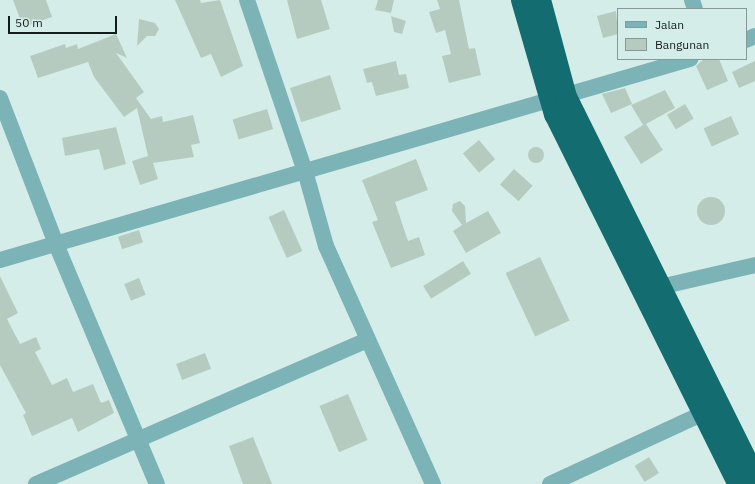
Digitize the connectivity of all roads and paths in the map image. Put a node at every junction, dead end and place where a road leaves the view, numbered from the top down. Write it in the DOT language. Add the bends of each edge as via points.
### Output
graph roads {
  1 [pos="247,0"];
  2 [pos="522,0"];
  3 [pos="540,0"];
  4 [pos="687,60"];
  5 [pos="0,98"];
  6 [pos="558,99"];
  7 [pos="305,171"];
  8 [pos="56,244"];
  9 [pos="0,260"];
  10 [pos="755,265"];
  11 [pos="660,287"];
  12 [pos="367,340"];
  13 [pos="704,413"];
  14 [pos="139,442"];
  15 [pos="755,477"];
  16 [pos="36,484"];
  17 [pos="157,484"];
  18 [pos="433,484"];
  19 [pos="550,484"];
  20 [pos="739,484"];
  1 -- 7 [label="street"];
  2 -- 6 [label="highway"];
  3 -- 6 [label="highway"];
  4 -- 6 [label="street"];
  5 -- 8 [label="street"];
  6 -- 7 [label="street"];
  6 -- 11 [label="highway"];
  6 -- 13 [label="highway"];
  7 -- 8 [label="street"];
  7 -- 12 [label="street" via="317,222"];
  8 -- 9 [label="street"];
  8 -- 14 [label="street"];
  10 -- 11 [label="street"];
  11 -- 15 [label="highway"];
  12 -- 14 [label="street"];
  12 -- 18 [label="street"];
  13 -- 19 [label="street"];
  13 -- 20 [label="highway"];
  14 -- 16 [label="street"];
  14 -- 17 [label="street"];
}
